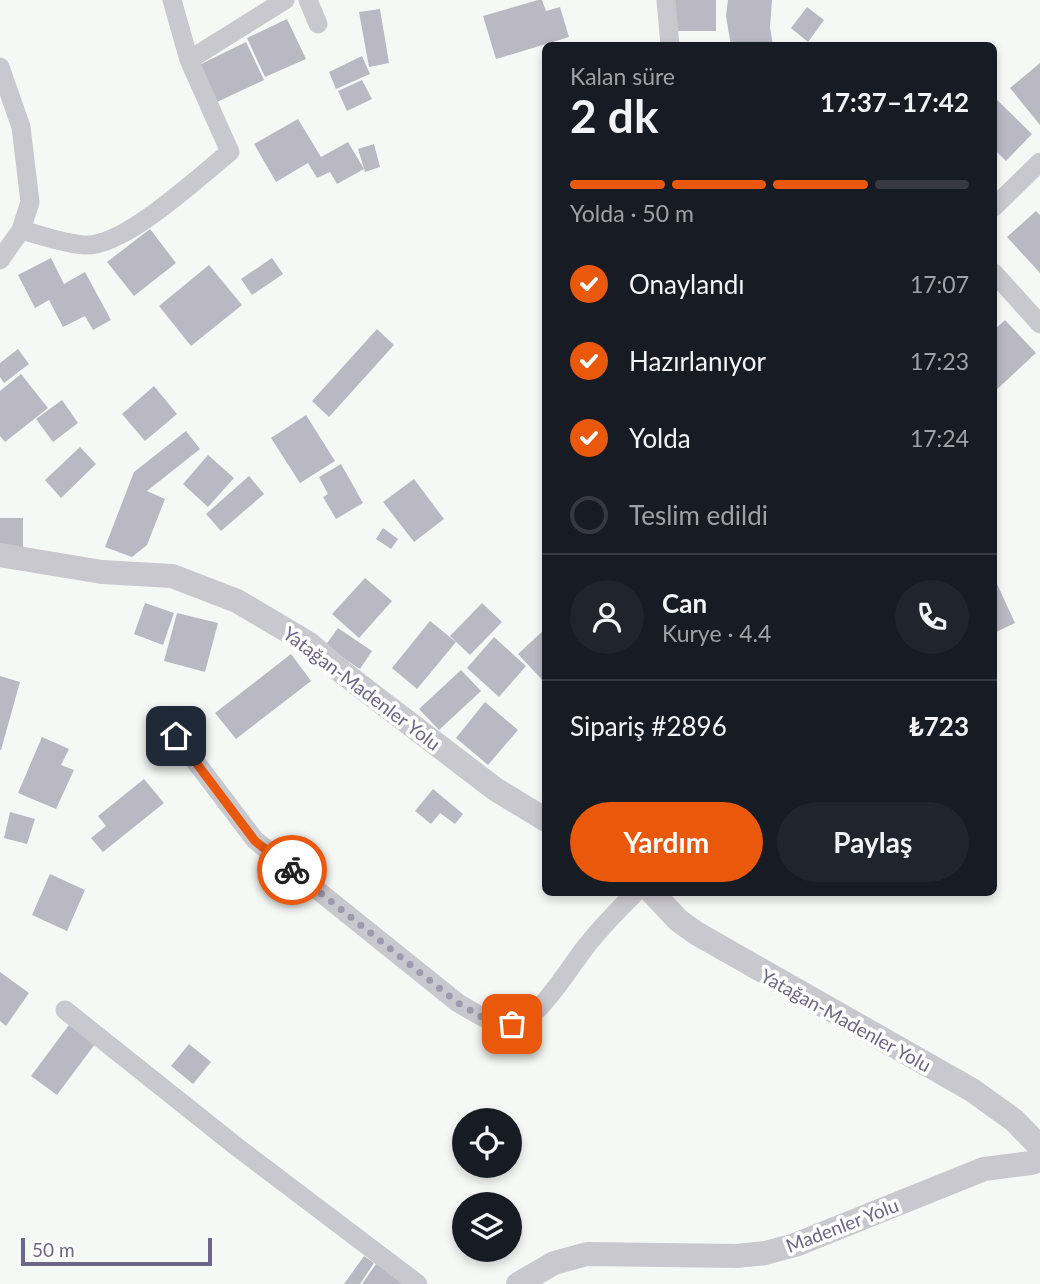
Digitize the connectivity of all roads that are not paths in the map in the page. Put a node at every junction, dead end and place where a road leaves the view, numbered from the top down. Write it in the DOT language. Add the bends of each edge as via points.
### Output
graph roads {
  1 [pos="172,0"];
  2 [pos="285,0"];
  3 [pos="308,0"];
  4 [pos="666,0"];
  5 [pos="318,24"];
  6 [pos="670,42"];
  7 [pos="189,60"];
  8 [pos="0,67"];
  9 [pos="1040,162"];
  10 [pos="997,204"];
  11 [pos="21,230"];
  12 [pos="0,260"];
  13 [pos="997,276"];
  14 [pos="1040,324"];
  15 [pos="0,555"];
  16 [pos="176,736"];
  17 [pos="542,818"];
  18 [pos="632,896"];
  19 [pos="656,896"];
  20 [pos="65,1010"];
  21 [pos="1040,1147"];
  22 [pos="1040,1160"];
  23 [pos="418,1284"];
  24 [pos="517,1284"];
  1 -- 7 [label="street"];
  2 -- 7 [label="street"];
  3 -- 5 [label="street"];
  4 -- 6 [label="street"];
  7 -- 11 [label="street" via="230,152 129,232 105,242 85,245"];
  8 -- 11 [label="street" via="21,127 30,202"];
  9 -- 10 [label="street"];
  11 -- 12 [label="street"];
  13 -- 14 [label="street"];
  15 -- 17 [label="street, Yatağan-Madenler Yolu" via="102,572 173,576 237,601 308,643 495,789"];
  16 -- 18 [label="street" via="255,841 458,1003 487,1020 512,1024 530,1017"];
  19 -- 21 [label="street, Yatağan-Madenler Yolu" via="695,933 972,1090 1015,1121"];
  20 -- 23 [label="street"];
  22 -- 24 [label="street, Madenler Yolu" via="984,1169 796,1245 765,1253 587,1254 554,1263"];
}
